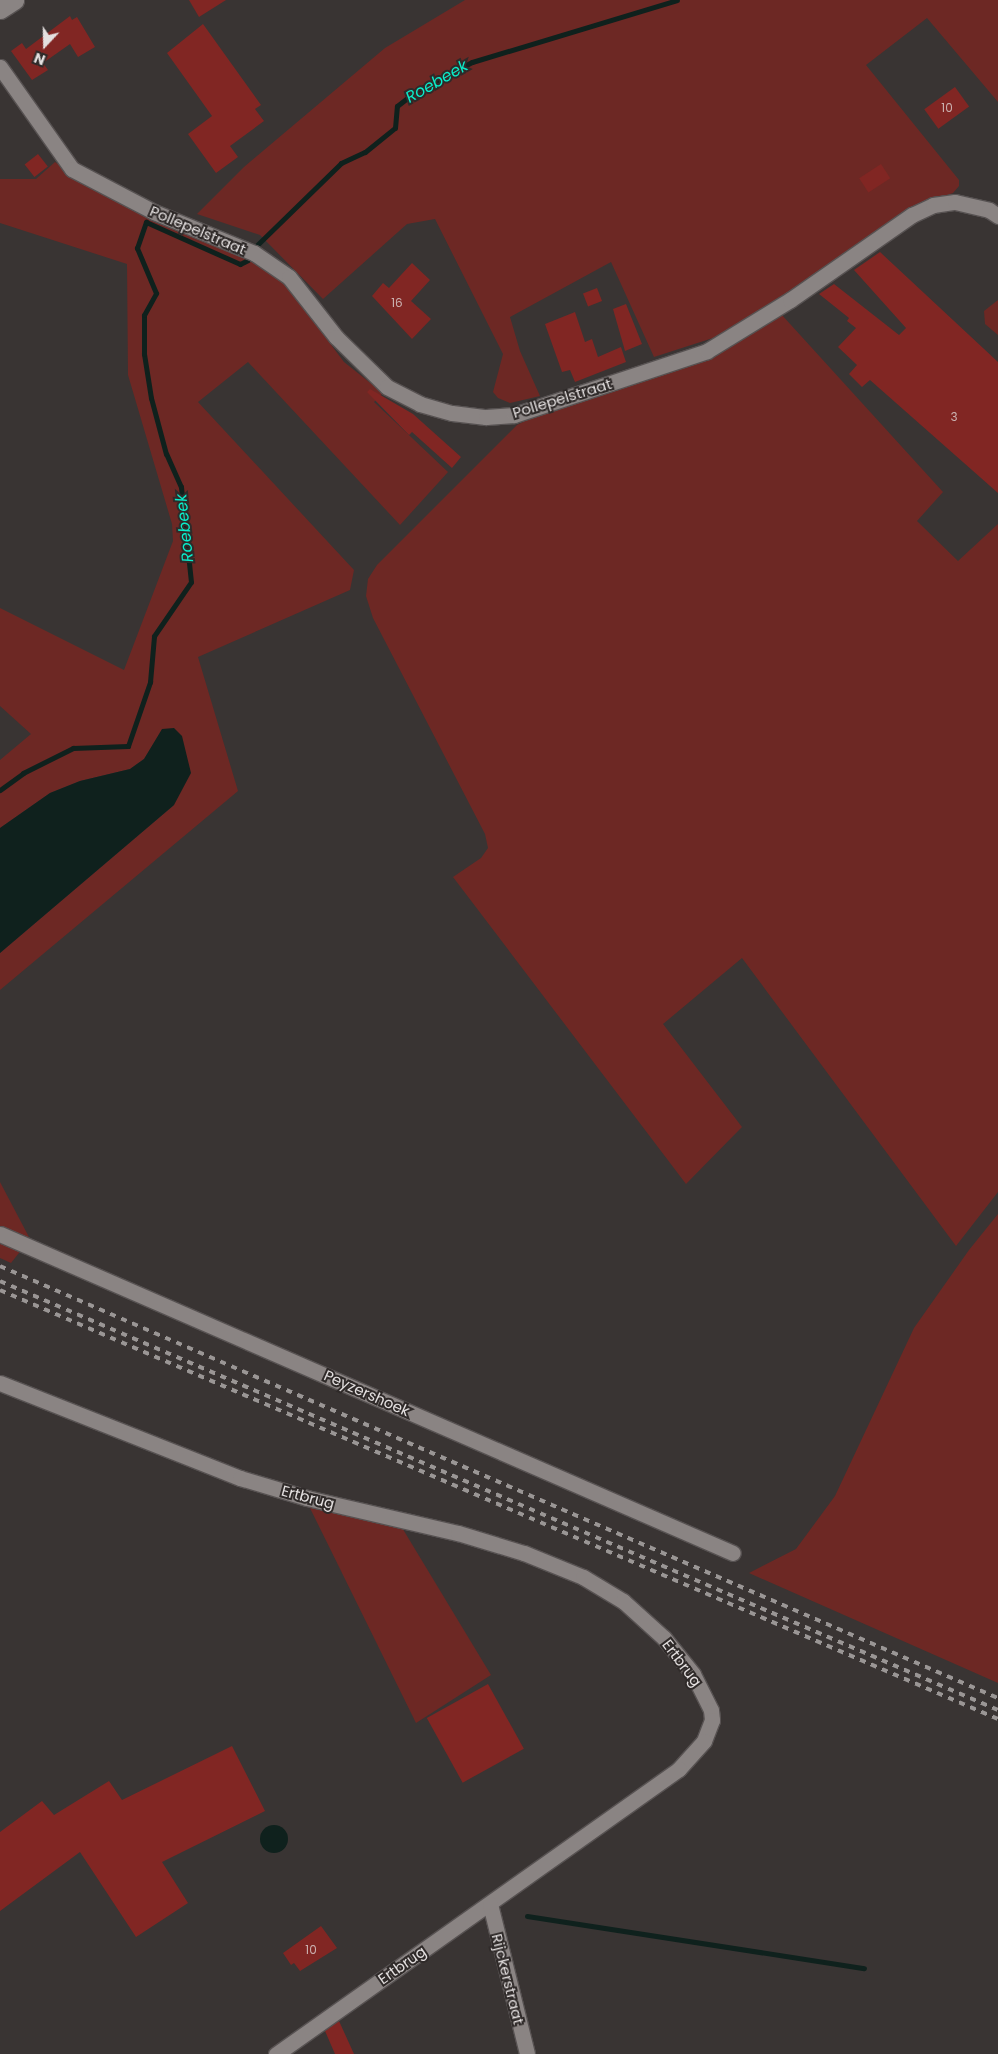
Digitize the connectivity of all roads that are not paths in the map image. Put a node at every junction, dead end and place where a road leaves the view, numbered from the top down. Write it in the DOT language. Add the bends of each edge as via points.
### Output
graph roads {
  1 [pos="14,0"];
  2 [pos="0,9"];
  3 [pos="0,67"];
  4 [pos="998,216"];
  5 [pos="0,1234"];
  6 [pos="0,1382"];
  7 [pos="733,1553"];
  8 [pos="490,1904"];
  9 [pos="276,2054"];
  10 [pos="527,2054"];
  1 -- 2 [label="street"];
  3 -- 4 [label="street, Pollepelstraat" via="72,169 154,212 254,253 289,277 336,337 388,387 420,404 452,413 514,415 707,351 790,300 912,215 933,205 955,202 989,210"];
  5 -- 7 [label="street, Peyzershoek"];
  6 -- 8 [label="street, Ertbrug" via="120,1432 274,1488 458,1533 553,1564 623,1601 680,1656 702,1690 710,1710 708,1730 694,1754 679,1769"];
  8 -- 9 [label="street, Ertbrug"];
  8 -- 10 [label="street, Rijckerstraat"];
}
